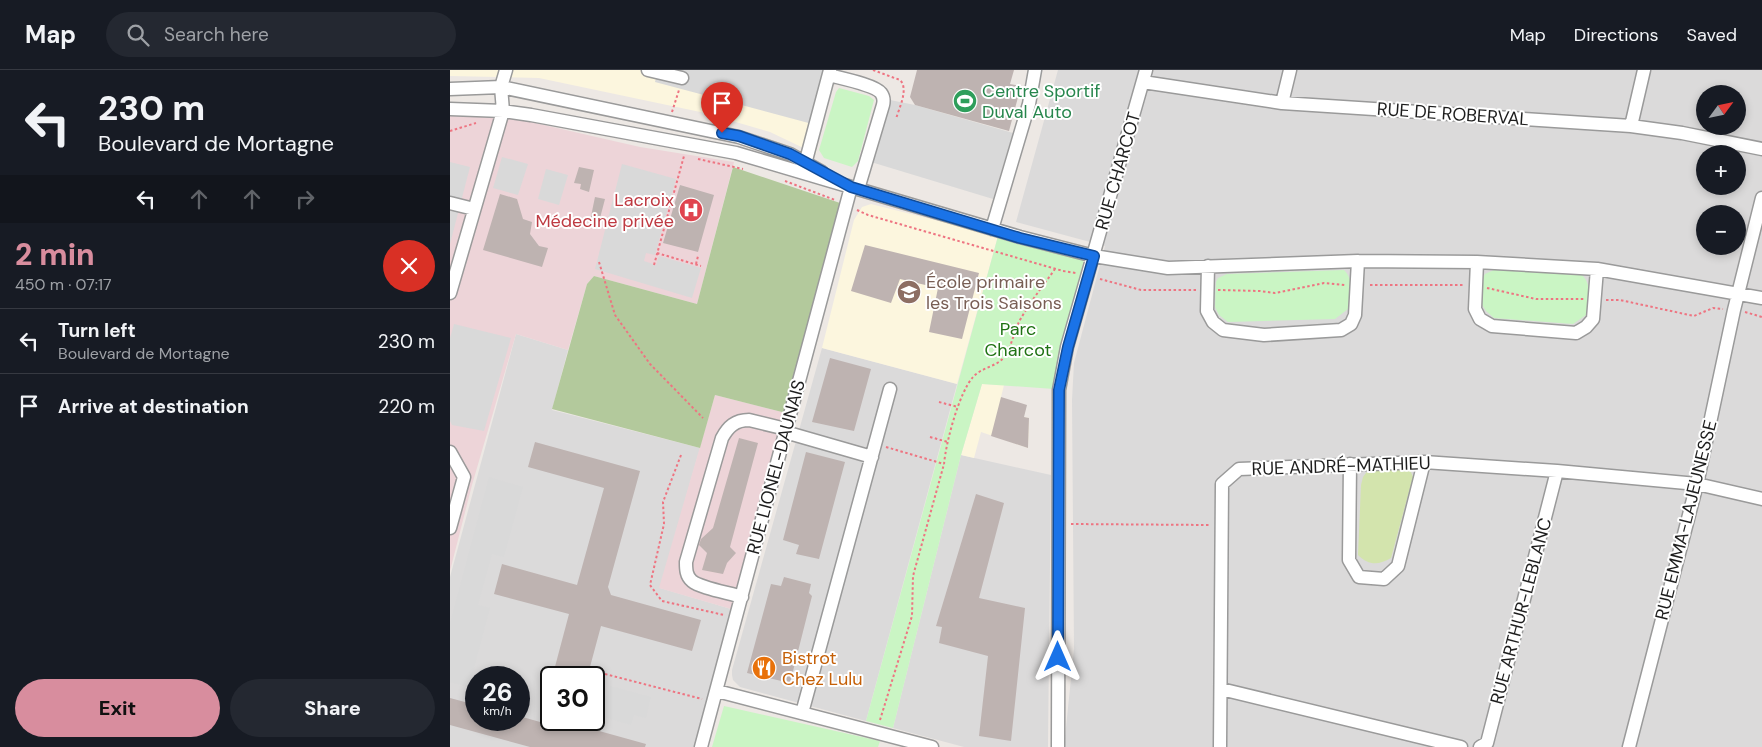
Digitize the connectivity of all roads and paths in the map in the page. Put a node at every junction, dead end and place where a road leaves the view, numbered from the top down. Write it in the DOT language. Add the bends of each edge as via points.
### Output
graph roads {
  1 [pos="506,70"];
  2 [pos="648,70"];
  3 [pos="873,70"];
  4 [pos="1035,70"];
  5 [pos="1290,70"];
  6 [pos="1644,70"];
  7 [pos="879,71"];
  8 [pos="830,72"];
  9 [pos="1144,76"];
  10 [pos="682,78"];
  11 [pos="450,88"];
  12 [pos="501,88"];
  13 [pos="1282,103"];
  14 [pos="450,109"];
  15 [pos="503,111"];
  16 [pos="896,119"];
  17 [pos="477,122"];
  18 [pos="669,122"];
  19 [pos="1631,126"];
  20 [pos="450,132"];
  21 [pos="681,143"];
  22 [pos="1762,149"];
  23 [pos="671,154"];
  24 [pos="692,158"];
  25 [pos="805,164"];
  26 [pos="748,170"];
  27 [pos="782,180"];
  28 [pos="854,188"];
  29 [pos="1762,198"];
  30 [pos="835,200"];
  31 [pos="450,203"];
  32 [pos="474,209"];
  33 [pos="856,209"];
  34 [pos="992,229"];
  35 [pos="658,254"];
  36 [pos="698,256"];
  37 [pos="1094,256"];
  38 [pos="598,262"];
  39 [pos="1358,262"];
  40 [pos="1477,262"];
  41 [pos="696,264"];
  42 [pos="654,265"];
  43 [pos="701,266"];
  44 [pos="1208,266"];
  45 [pos="1055,269"];
  46 [pos="1597,269"];
  47 [pos="1077,273"];
  48 [pos="1098,278"];
  49 [pos="1350,285"];
  50 [pos="1364,285"];
  51 [pos="1467,285"];
  52 [pos="1481,287"];
  53 [pos="1198,290"];
  54 [pos="1212,290"];
  55 [pos="450,293"];
  56 [pos="1739,293"];
  57 [pos="1762,298"];
  58 [pos="1590,299"];
  59 [pos="1604,300"];
  60 [pos="1713,308"];
  61 [pos="1749,312"];
  62 [pos="1762,317"];
  63 [pos="890,389"];
  64 [pos="939,402"];
  65 [pos="959,407"];
  66 [pos="703,418"];
  67 [pos="785,430"];
  68 [pos="930,437"];
  69 [pos="948,442"];
  70 [pos="875,444"];
  71 [pos="450,452"];
  72 [pos="872,456"];
  73 [pos="1424,462"];
  74 [pos="944,464"];
  75 [pos="1350,464"];
  76 [pos="1557,471"];
  77 [pos="1697,484"];
  78 [pos="1762,500"];
  79 [pos="1059,524"];
  80 [pos="1222,526"];
  81 [pos="450,528"];
  82 [pos="742,597"];
  83 [pos="605,674"];
  84 [pos="1221,689"];
  85 [pos="716,697"];
  86 [pos="802,713"];
  87 [pos="876,732"];
  88 [pos="702,747"];
  89 [pos="932,747"];
  90 [pos="1058,747"];
  91 [pos="1220,747"];
  92 [pos="1461,747"];
  93 [pos="1480,747"];
  94 [pos="1629,747"];
  1 -- 12 [label="street"];
  2 -- 10 [label="street"];
  3 -- 7 [label="path"];
  4 -- 34 [label="street"];
  5 -- 13 [label="street"];
  6 -- 19 [label="street"];
  7 -- 16 [label="path" via="904,83"];
  8 -- 25 [label="street"];
  8 -- 28 [label="street, RUE LIONEL-DAUNAIS" via="874,88 884,99"];
  9 -- 13 [label="street, RUE DE ROBERVAL"];
  9 -- 37 [label="street, RUE CHARCOT"];
  10 -- 18 [label="path"];
  11 -- 12 [label="street"];
  12 -- 15 [label="street"];
  12 -- 18 [label="street"];
  13 -- 19 [label="street, RUE DE ROBERVAL"];
  14 -- 15 [label="street"];
  15 -- 21 [label="street"];
  15 -- 32 [label="street"];
  17 -- 20 [label="path"];
  18 -- 25 [label="street" via="739,136 790,154"];
  19 -- 22 [label="street, RUE DE ROBERVAL"];
  21 -- 23 [label="street"];
  21 -- 28 [label="street" via="736,153"];
  23 -- 35 [label="path" via="684,156"];
  24 -- 26 [label="path"];
  25 -- 28 [label="street"];
  27 -- 30 [label="path"];
  28 -- 34 [label="street"];
  28 -- 67 [label="street, RUE LIONEL-DAUNAIS"];
  29 -- 56 [label="street, RUE EMMA-LAJEUNESSE"];
  31 -- 32 [label="street"];
  32 -- 55 [label="street"];
  33 -- 45 [label="path"];
  34 -- 37 [label="street"];
  35 -- 41 [label="path"];
  35 -- 42 [label="path"];
  36 -- 41 [label="path"];
  37 -- 44 [label="street" via="1168,268"];
  37 -- 79 [label="street, RUE CHARCOT" via="1059,390"];
  38 -- 66 [label="path" via="615,315 650,364"];
  39 -- 40 [label="street"];
  39 -- 44 [label="street"];
  39 -- 44 [label="street" via="1355,315 1351,324 1341,330 1264,335 1223,330 1213,322 1207,311"];
  40 -- 46 [label="street"];
  40 -- 46 [label="street" via="1474,309 1480,319 1492,326 1576,333 1593,319"];
  41 -- 43 [label="path"];
  45 -- 47 [label="path"];
  45 -- 65 [label="path" via="1020,320 1005,356 972,378"];
  46 -- 56 [label="street"];
  48 -- 53 [label="path" via="1141,290"];
  49 -- 54 [label="path" via="1324,283 1275,293"];
  50 -- 51 [label="path"];
  52 -- 58 [label="path" via="1536,299"];
  56 -- 57 [label="street"];
  56 -- 77 [label="street, RUE EMMA-LAJEUNESSE"];
  59 -- 60 [label="path" via="1620,300 1694,316"];
  61 -- 62 [label="path"];
  63 -- 70 [label="street"];
  64 -- 65 [label="path"];
  65 -- 69 [label="path"];
  67 -- 72 [label="street"];
  67 -- 82 [label="street, RUE LIONEL-DAUNAIS"];
  67 -- 82 [label="street" via="743,420 725,432 686,562 691,581"];
  68 -- 69 [label="path"];
  69 -- 74 [label="path"];
  70 -- 72 [label="street"];
  70 -- 74 [label="path"];
  71 -- 81 [label="street" via="464,477"];
  72 -- 86 [label="street"];
  73 -- 75 [label="street, RUE ANDRÉ-MATHIEU"];
  73 -- 75 [label="street" via="1398,566 1384,579 1359,577 1349,560"];
  73 -- 76 [label="street, RUE ANDRÉ-MATHIEU"];
  74 -- 87 [label="path" via="913,576 912,616"];
  75 -- 80 [label="street, RUE ANDRÉ-MATHIEU" via="1240,469 1222,484"];
  76 -- 77 [label="street, RUE ANDRÉ-MATHIEU"];
  76 -- 93 [label="street, RUE ARTHUR-LEBLANC" via="1486,743"];
  77 -- 78 [label="street, RUE ANDRÉ-MATHIEU"];
  77 -- 94 [label="street, RUE EMMA-LAJEUNESSE"];
  79 -- 80 [label="path"];
  79 -- 90 [label="street, RUE CHARCOT"];
  80 -- 84 [label="street, RUE ANDRÉ-MATHIEU"];
  82 -- 85 [label="street, RUE LIONEL-DAUNAIS"];
  83 -- 85 [label="path"];
  84 -- 91 [label="street, RUE ANDRÉ-MATHIEU"];
  84 -- 92 [label="street"];
  85 -- 86 [label="street"];
  85 -- 88 [label="street, RUE LIONEL-DAUNAIS"];
  86 -- 87 [label="street"];
  87 -- 89 [label="street"];
}
